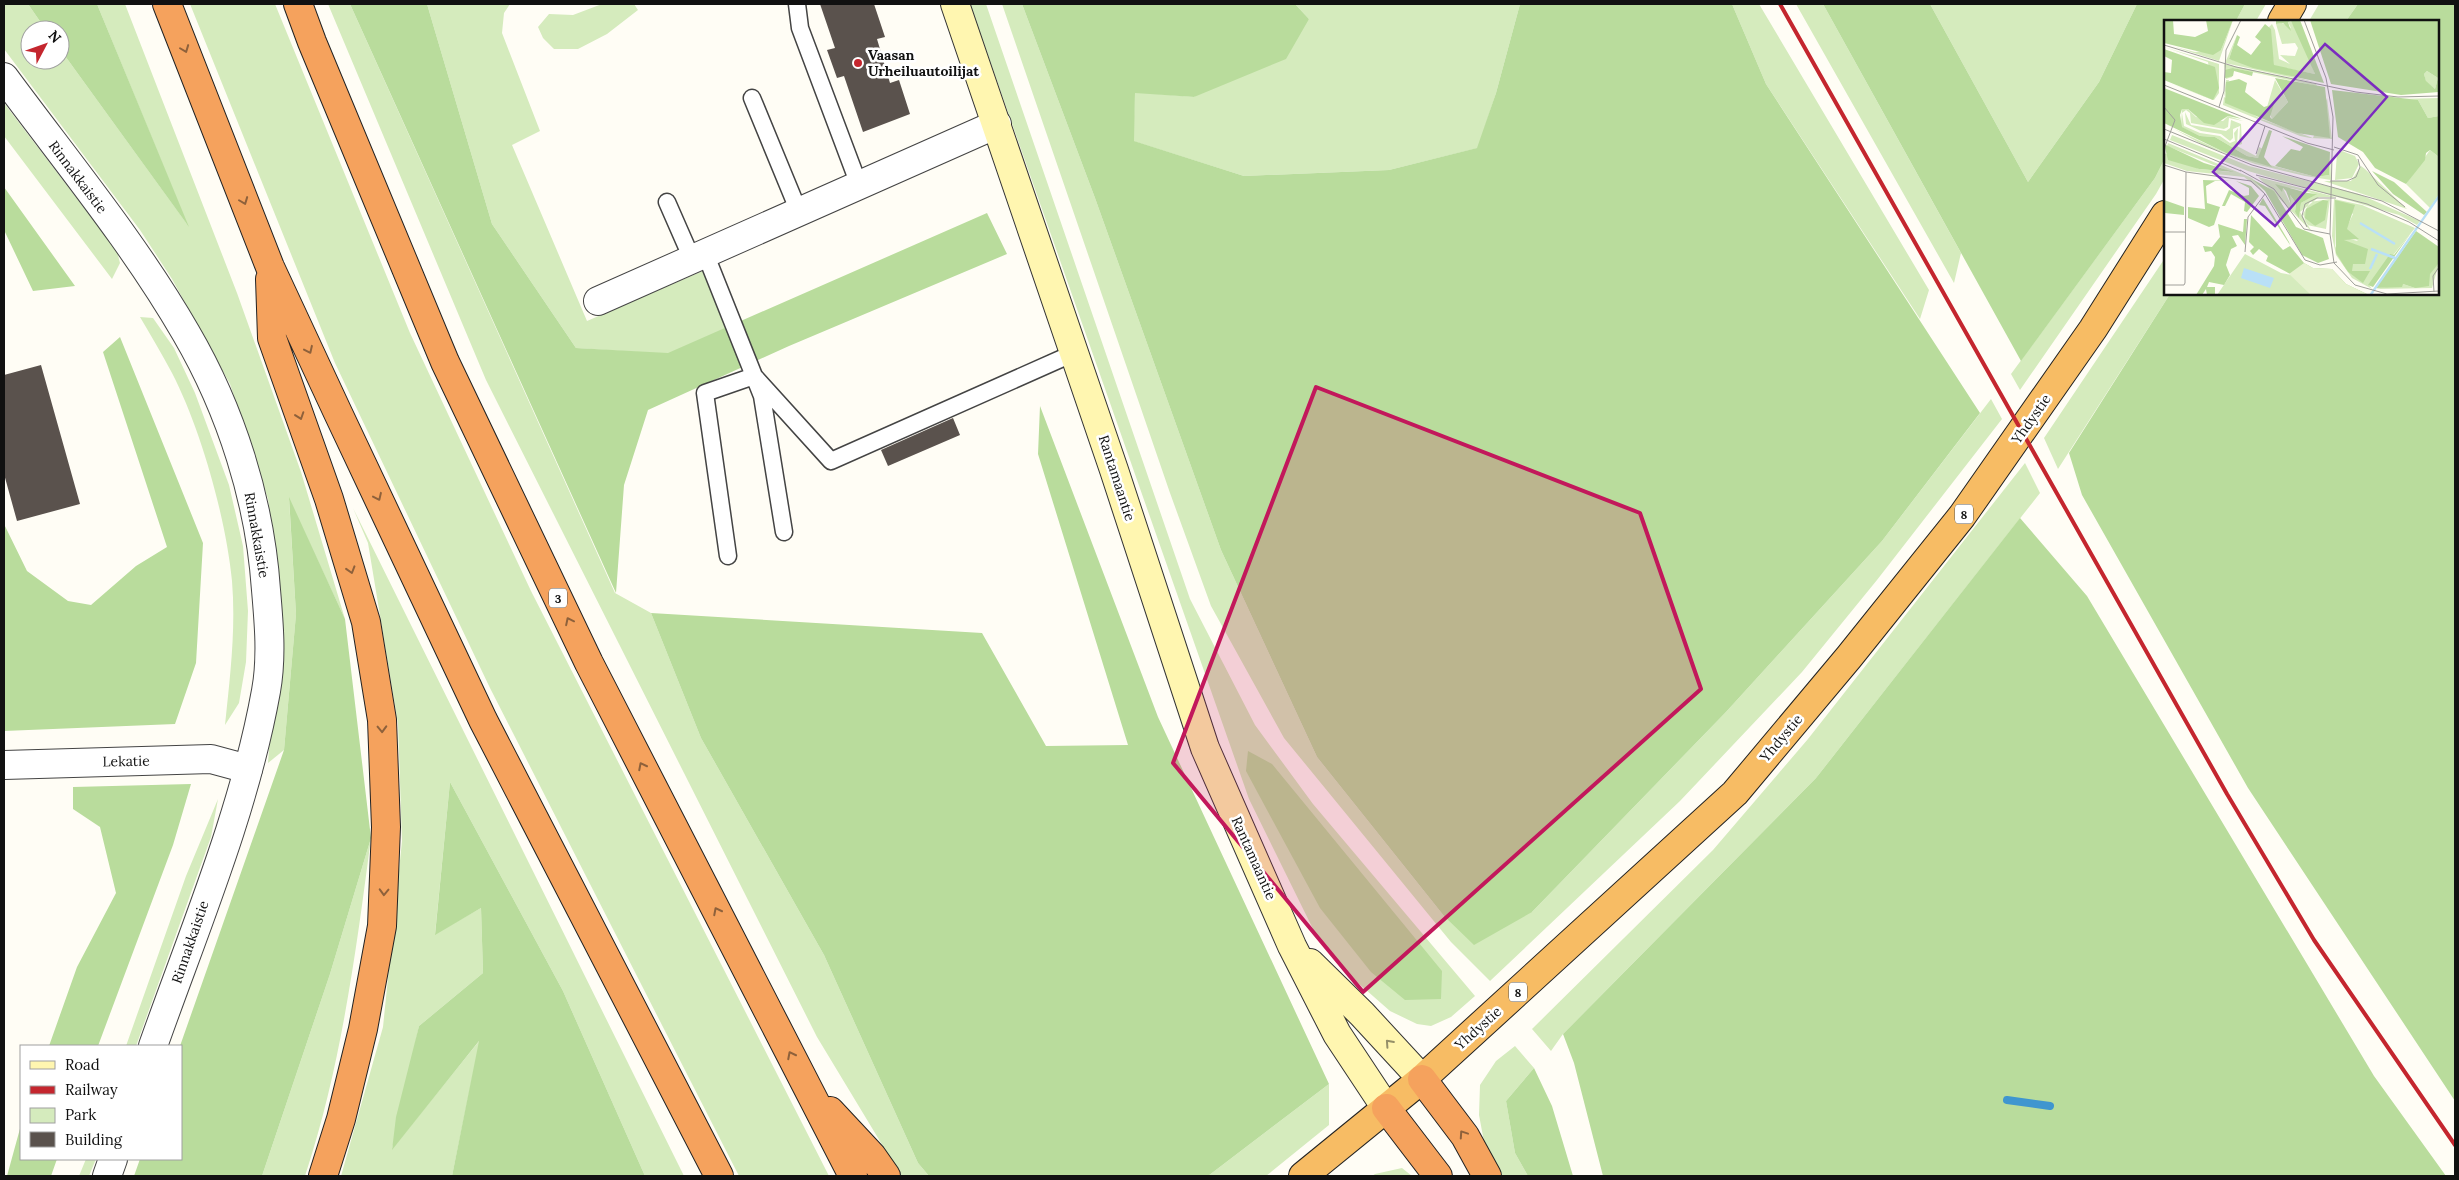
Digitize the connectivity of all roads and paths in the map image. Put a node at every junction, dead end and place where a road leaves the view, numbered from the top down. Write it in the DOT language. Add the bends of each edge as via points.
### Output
graph roads {
  1 [pos="167,4"];
  2 [pos="298,4"];
  3 [pos="797,4"];
  4 [pos="955,4"];
  5 [pos="2292,4"];
  6 [pos="2283,20"];
  7 [pos="4,77"];
  8 [pos="752,98"];
  9 [pos="996,124"];
  10 [pos="859,185"];
  11 [pos="667,202"];
  12 [pos="799,212"];
  13 [pos="2164,217"];
  14 [pos="699,256"];
  15 [pos="270,267"];
  16 [pos="598,300"];
  17 [pos="1074,353"];
  18 [pos="754,376"];
  19 [pos="784,532"];
  20 [pos="728,556"];
  21 [pos="4,765"];
  22 [pos="248,768"];
  23 [pos="1292,946"];
  24 [pos="153,1045"];
  25 [pos="1422,1080"];
  26 [pos="809,1089"];
  27 [pos="1386,1108"];
  28 [pos="113,1160"];
  29 [pos="107,1176"];
  30 [pos="322,1176"];
  31 [pos="719,1176"];
  32 [pos="853,1176"];
  33 [pos="886,1176"];
  34 [pos="1303,1176"];
  35 [pos="1438,1176"];
  36 [pos="1487,1176"];
  1 -- 15 [label="highway, one-way"];
  26 -- 2 [label="highway, 3, one-way" via="589,663 445,362"];
  3 -- 10 [label="lane" via="800,28"];
  4 -- 9 [label="main road, Rantamaantie"];
  5 -- 6 [label="highway"];
  7 -- 22 [label="street, Rinnakkaistie" via="158,289 211,381 233,436 253,498 263,554 270,643 266,689"];
  8 -- 12 [label="lane"];
  9 -- 10 [label="street"];
  9 -- 17 [label="main road, Rantamaantie"];
  10 -- 12 [label="street"];
  11 -- 14 [label="lane"];
  12 -- 14 [label="street"];
  13 -- 25 [label="highway, Yhdystie / 8" via="2094,329 1962,516 1849,658 1735,793"];
  14 -- 16 [label="street"];
  14 -- 18 [label="lane"];
  15 -- 30 [label="highway, one-way" via="272,338 329,499 366,622 382,720 386,827 382,926 342,1119"];
  15 -- 31 [label="highway, one-way" via="483,720"];
  17 -- 18 [label="lane" via="831,461"];
  17 -- 23 [label="main road, Rantamaantie" via="1206,748"];
  18 -- 19 [label="lane" via="762,396"];
  18 -- 20 [label="lane" via="705,393"];
  21 -- 22 [label="street, Lekatie" via="211,759"];
  22 -- 24 [label="street, Rinnakkaistie"];
  25 -- 23 [label="main road, Rantamaantie, one-way" via="1362,1014"];
  23 -- 27 [label="main road, Rantamaantie" via="1338,1034"];
  25 -- 27 [label="highway, Yhdystie / 8"];
  36 -- 25 [label="highway, one-way" via="1465,1136"];
  26 -- 32 [label="highway, 3"];
  26 -- 33 [label="highway" via="872,1156"];
  27 -- 34 [label="highway, Yhdystie / 8"];
  27 -- 35 [label="highway"];
  28 -- 29 [label="street"];
}
